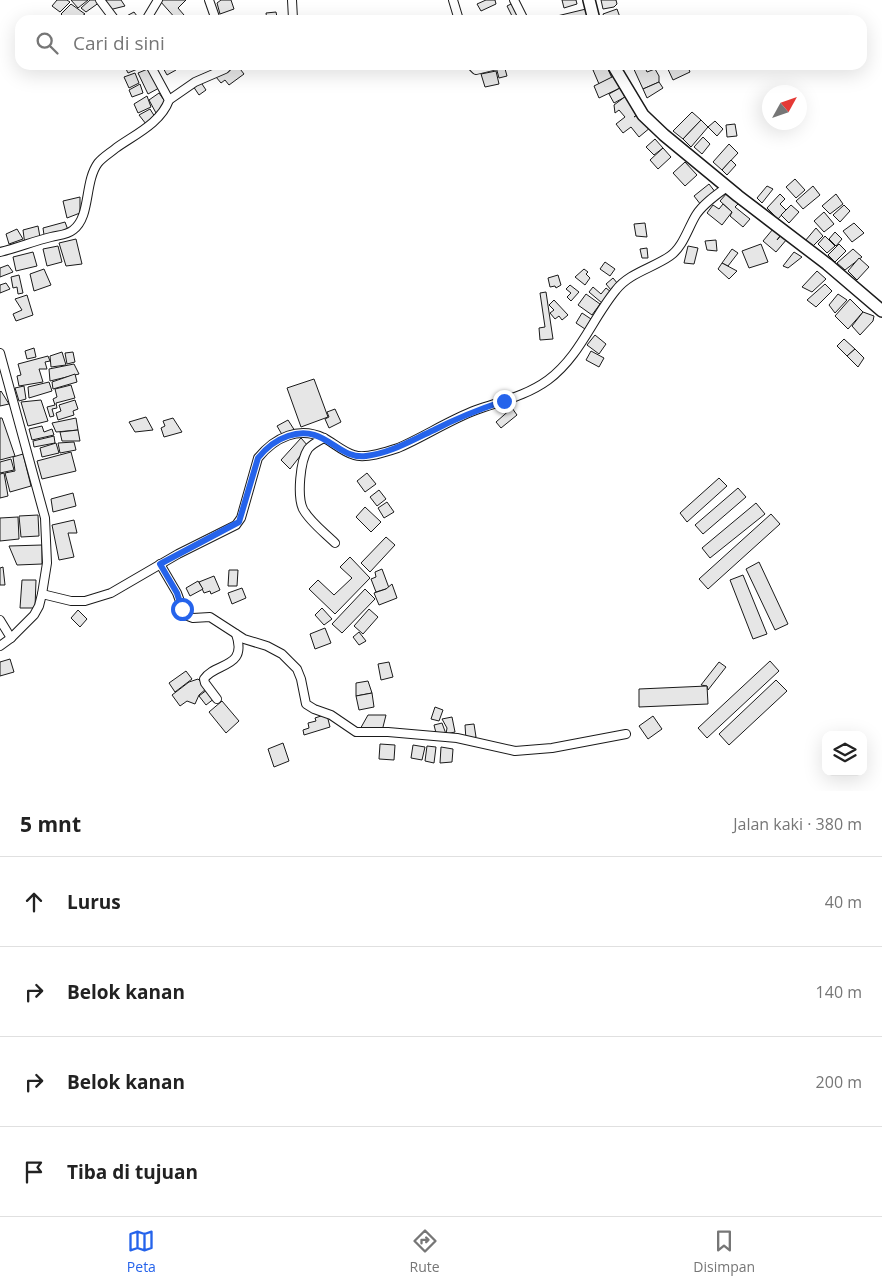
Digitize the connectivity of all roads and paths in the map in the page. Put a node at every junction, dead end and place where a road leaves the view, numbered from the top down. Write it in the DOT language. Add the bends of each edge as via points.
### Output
graph roads {
  1 [pos="100,0"];
  2 [pos="209,0"];
  3 [pos="292,0"];
  4 [pos="453,0"];
  5 [pos="514,0"];
  6 [pos="589,0"];
  7 [pos="156,2"];
  8 [pos="111,15"];
  9 [pos="149,15"];
  10 [pos="214,15"];
  11 [pos="293,15"];
  12 [pos="458,15"];
  13 [pos="522,15"];
  14 [pos="593,15"];
  15 [pos="153,70"];
  16 [pos="223,70"];
  17 [pos="616,70"];
  18 [pos="168,100"];
  19 [pos="726,187"];
  20 [pos="0,252"];
  21 [pos="882,311"];
  22 [pos="0,354"];
  23 [pos="324,438"];
  24 [pos="335,543"];
  25 [pos="160,564"];
  26 [pos="42,594"];
  27 [pos="0,620"];
  28 [pos="236,634"];
  29 [pos="11,638"];
  30 [pos="0,646"];
  31 [pos="217,699"];
  32 [pos="626,734"];
  1 -- 8 [label="street"];
  2 -- 10 [label="street"];
  3 -- 11 [label="street"];
  4 -- 12 [label="street"];
  5 -- 13 [label="street"];
  6 -- 14 [label="main road"];
  7 -- 9 [label="street"];
  15 -- 18 [label="street"];
  16 -- 18 [label="street"];
  17 -- 19 [label="main road" via="643,115"];
  18 -- 20 [label="street" via="155,120 99,161 93,172 81,222 73,230"];
  19 -- 21 [label="main road" via="827,264"];
  19 -- 23 [label="street" via="697,214 677,250 621,284 563,366 528,393 475,410 397,448 366,456 355,456"];
  22 -- 26 [label="street" via="44,518 47,563"];
  23 -- 24 [label="street" via="312,445 304,456 300,500 304,511"];
  23 -- 25 [label="street" via="299,432 273,443 258,458 239,522"];
  25 -- 26 [label="street" via="111,593 85,601"];
  25 -- 28 [label="street" via="177,593 185,615 210,617"];
  26 -- 29 [label="street" via="34,615"];
  27 -- 29 [label="street"];
  28 -- 31 [label="street" via="238,650 235,656 204,679"];
  28 -- 32 [label="street" via="282,654 297,669 306,704 331,715 356,732 457,738 515,751 552,748"];
  29 -- 30 [label="street"];
}
